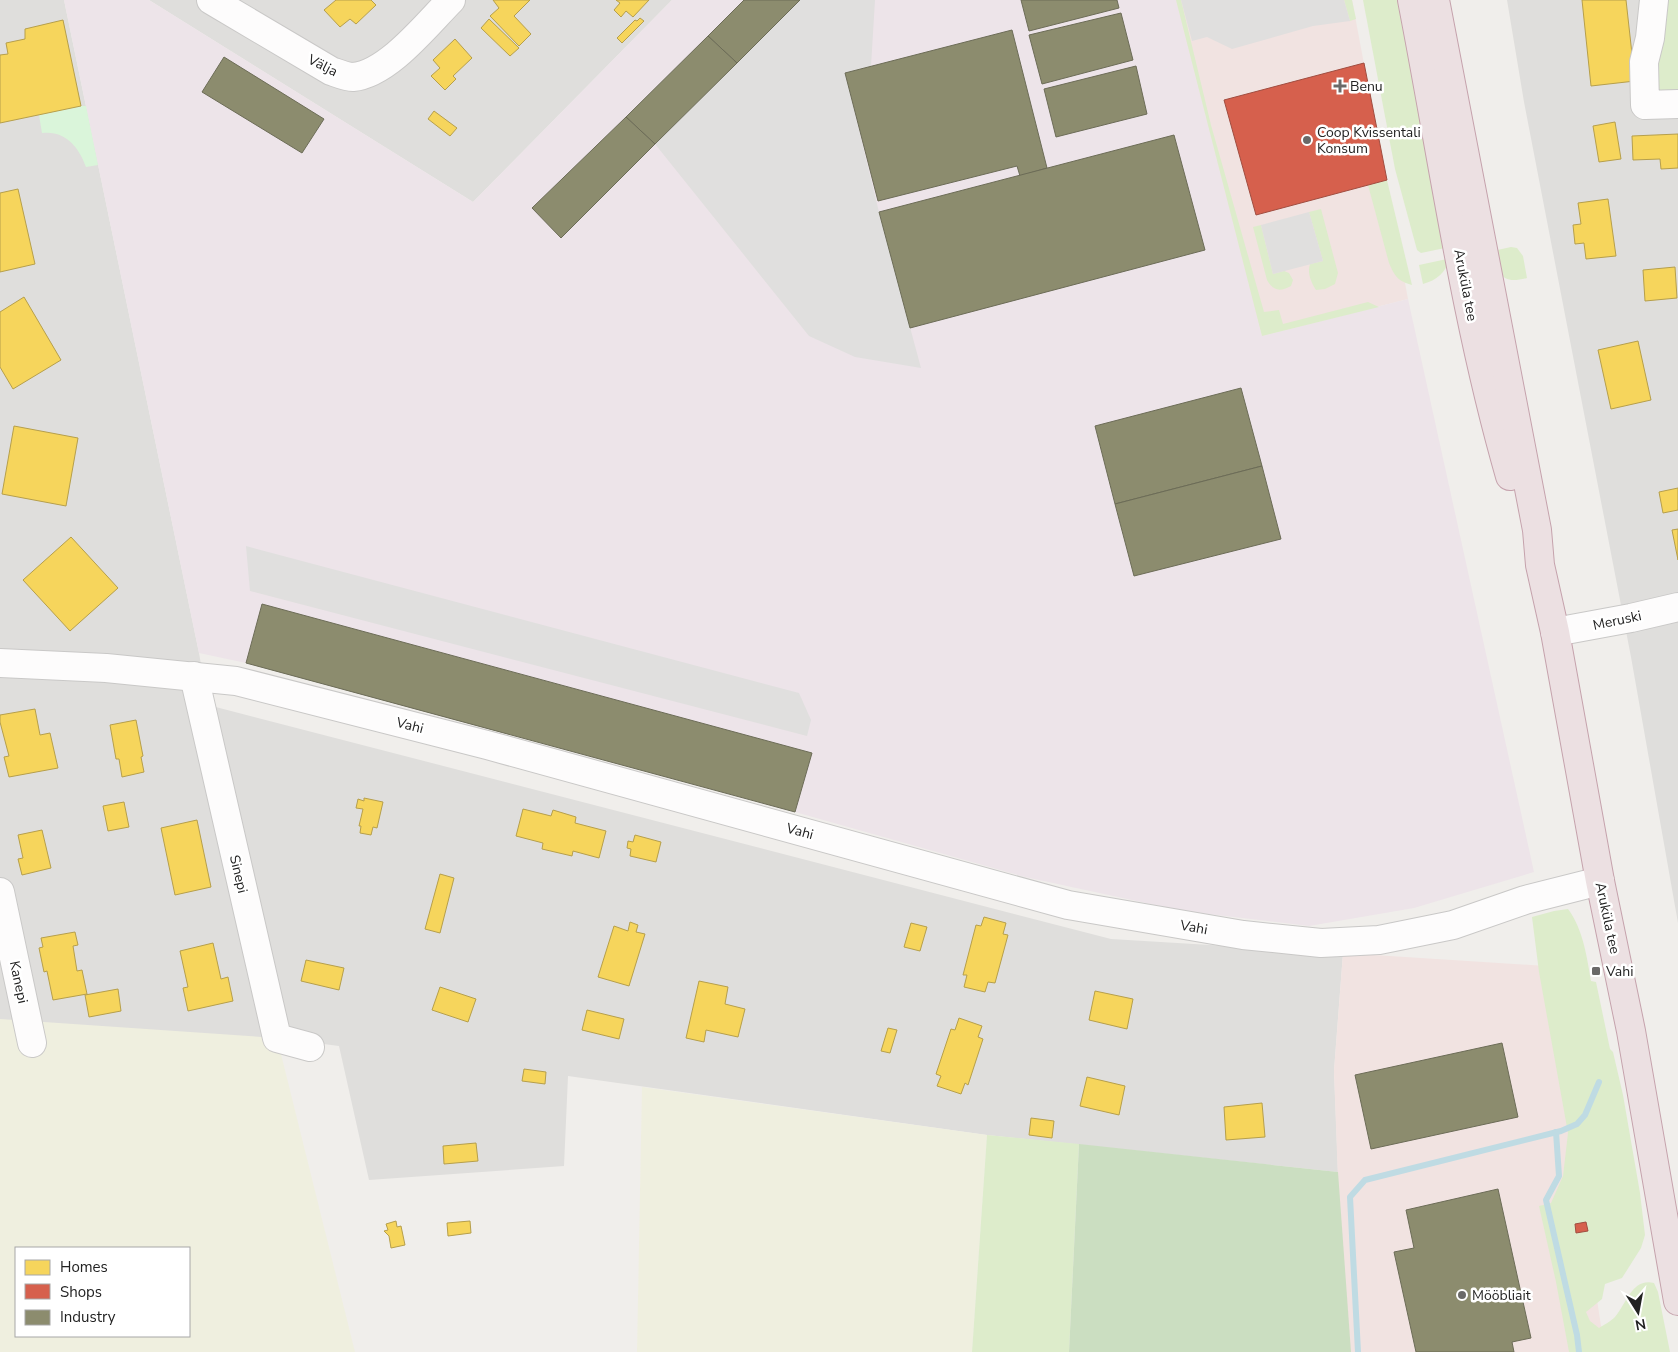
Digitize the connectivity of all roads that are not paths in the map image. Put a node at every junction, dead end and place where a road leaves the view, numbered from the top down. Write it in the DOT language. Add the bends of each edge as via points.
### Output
graph roads {
  1 [pos="211,0"];
  2 [pos="451,0"];
  3 [pos="1412,0"];
  4 [pos="1435,0"];
  5 [pos="1654,0"];
  6 [pos="1678,104"];
  7 [pos="1540,565"];
  8 [pos="1678,607"];
  9 [pos="1555,632"];
  10 [pos="0,663"];
  11 [pos="194,676"];
  12 [pos="1600,881"];
  13 [pos="0,892"];
  14 [pos="32,1043"];
  15 [pos="310,1047"];
  16 [pos="1678,1301"];
  1 -- 2 [label="street, Välja" via="331,71 351,77 370,73 392,59"];
  3 -- 7 [label="highway, Aruküla tee" via="1496,425"];
  4 -- 7 [label="highway, Aruküla tee" via="1537,530"];
  5 -- 6 [label="street" via="1644,62 1644,104"];
  7 -- 9 [label="highway, Aruküla tee"];
  8 -- 9 [label="street, Meruski"];
  9 -- 12 [label="highway, Aruküla tee"];
  10 -- 11 [label="street, Vahi"];
  11 -- 12 [label="street, Vahi" via="236,681 487,745 1068,905 1243,935 1321,943 1379,940 1453,924 1525,900"];
  11 -- 15 [label="street, Sinepi" via="277,1038"];
  12 -- 16 [label="highway, Aruküla tee" via="1631,1031"];
  13 -- 14 [label="street, Kanepi"];
}
